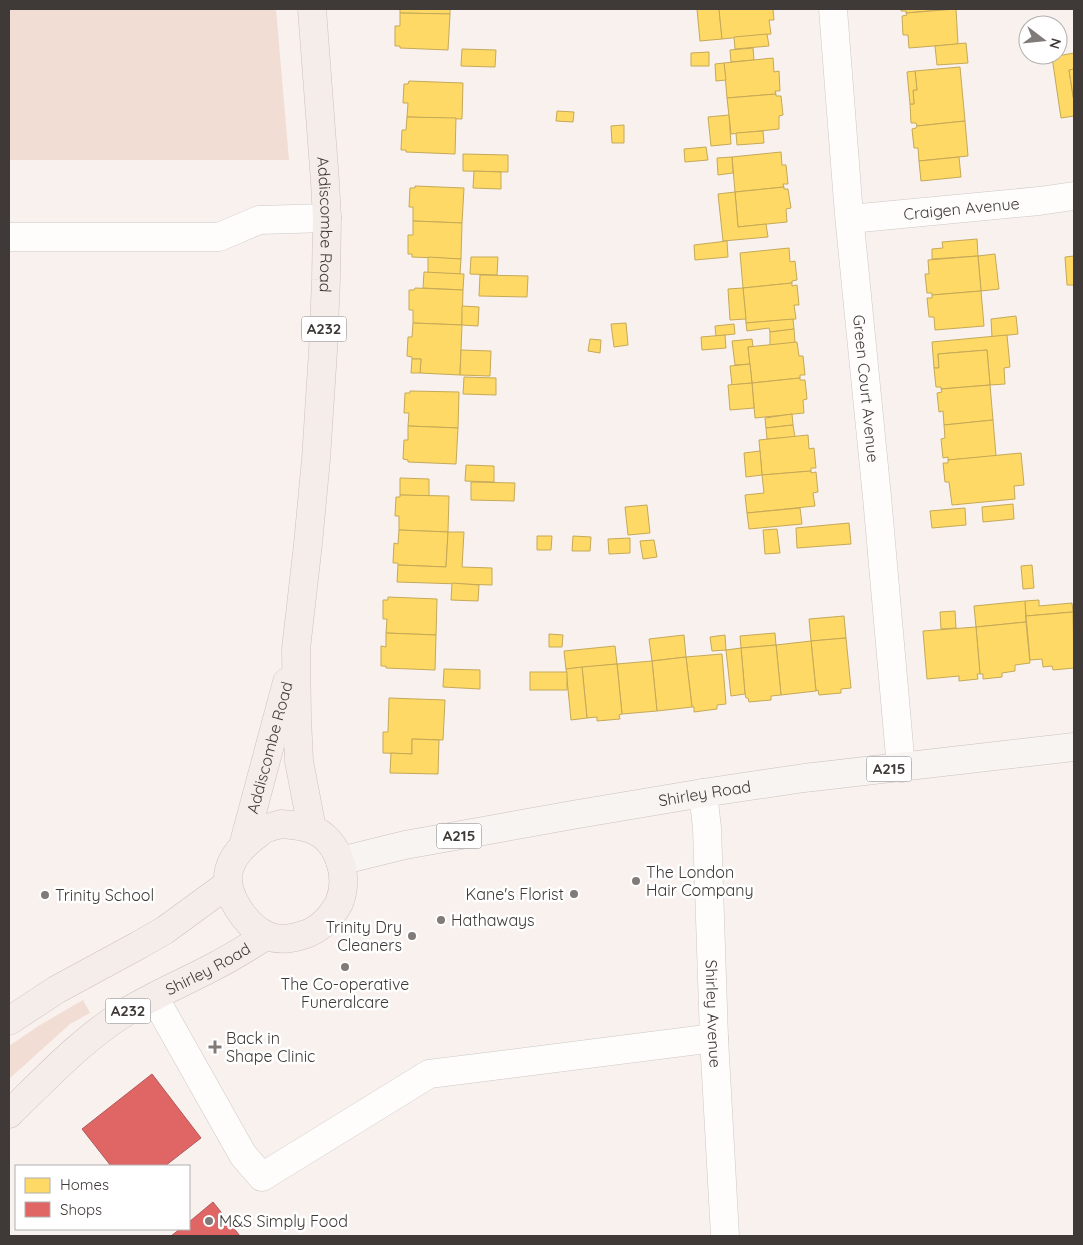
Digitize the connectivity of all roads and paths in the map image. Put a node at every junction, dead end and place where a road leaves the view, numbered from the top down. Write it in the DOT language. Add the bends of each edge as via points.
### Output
graph roads {
  1 [pos="312,9"];
  2 [pos="833,9"];
  3 [pos="1074,196"];
  4 [pos="327,218"];
  5 [pos="850,219"];
  6 [pos="9,237"];
  7 [pos="296,649"];
  8 [pos="1074,747"];
  9 [pos="901,768"];
  10 [pos="703,793"];
  11 [pos="312,829"];
  12 [pos="243,846"];
  13 [pos="340,861"];
  14 [pos="228,884"];
  15 [pos="266,936"];
  16 [pos="154,997"];
  17 [pos="9,1021"];
  18 [pos="714,1038"];
  19 [pos="9,1114"];
  20 [pos="726,1236"];
  1 -- 4 [label="highway, Addiscombe Road / A232"];
  2 -- 5 [label="street, Green Court Avenue"];
  3 -- 5 [label="street, Craigen Avenue"];
  4 -- 6 [label="street" via="259,220 219,237"];
  4 -- 7 [label="highway, Addiscombe Road / A232" via="316,459"];
  5 -- 9 [label="street, Green Court Avenue"];
  7 -- 11 [label="highway, Addiscombe Road / A232" via="299,761"];
  7 -- 12 [label="highway, Addiscombe Road / A232"];
  8 -- 9 [label="main road, Shirley Road / A215"];
  9 -- 10 [label="main road, Shirley Road / A215"];
  10 -- 13 [label="main road, Shirley Road / A215" via="405,846"];
  10 -- 18 [label="street, Shirley Avenue"];
  11 -- 12 [label="highway" via="281,824 262,830"];
  11 -- 13 [label="highway" via="332,845"];
  12 -- 14 [label="highway" via="229,870"];
  13 -- 15 [label="highway" via="344,877 342,894 325,923 312,933 295,938"];
  14 -- 15 [label="highway" via="246,920"];
  14 -- 17 [label="highway" via="156,935 56,990"];
  15 -- 16 [label="highway, Shirley Road / A232"];
  16 -- 18 [label="street" via="243,1155 262,1177 429,1074"];
  16 -- 19 [label="highway, Shirley Road / A232" via="125,1013 77,1049"];
  18 -- 20 [label="street, Shirley Avenue"];
}
